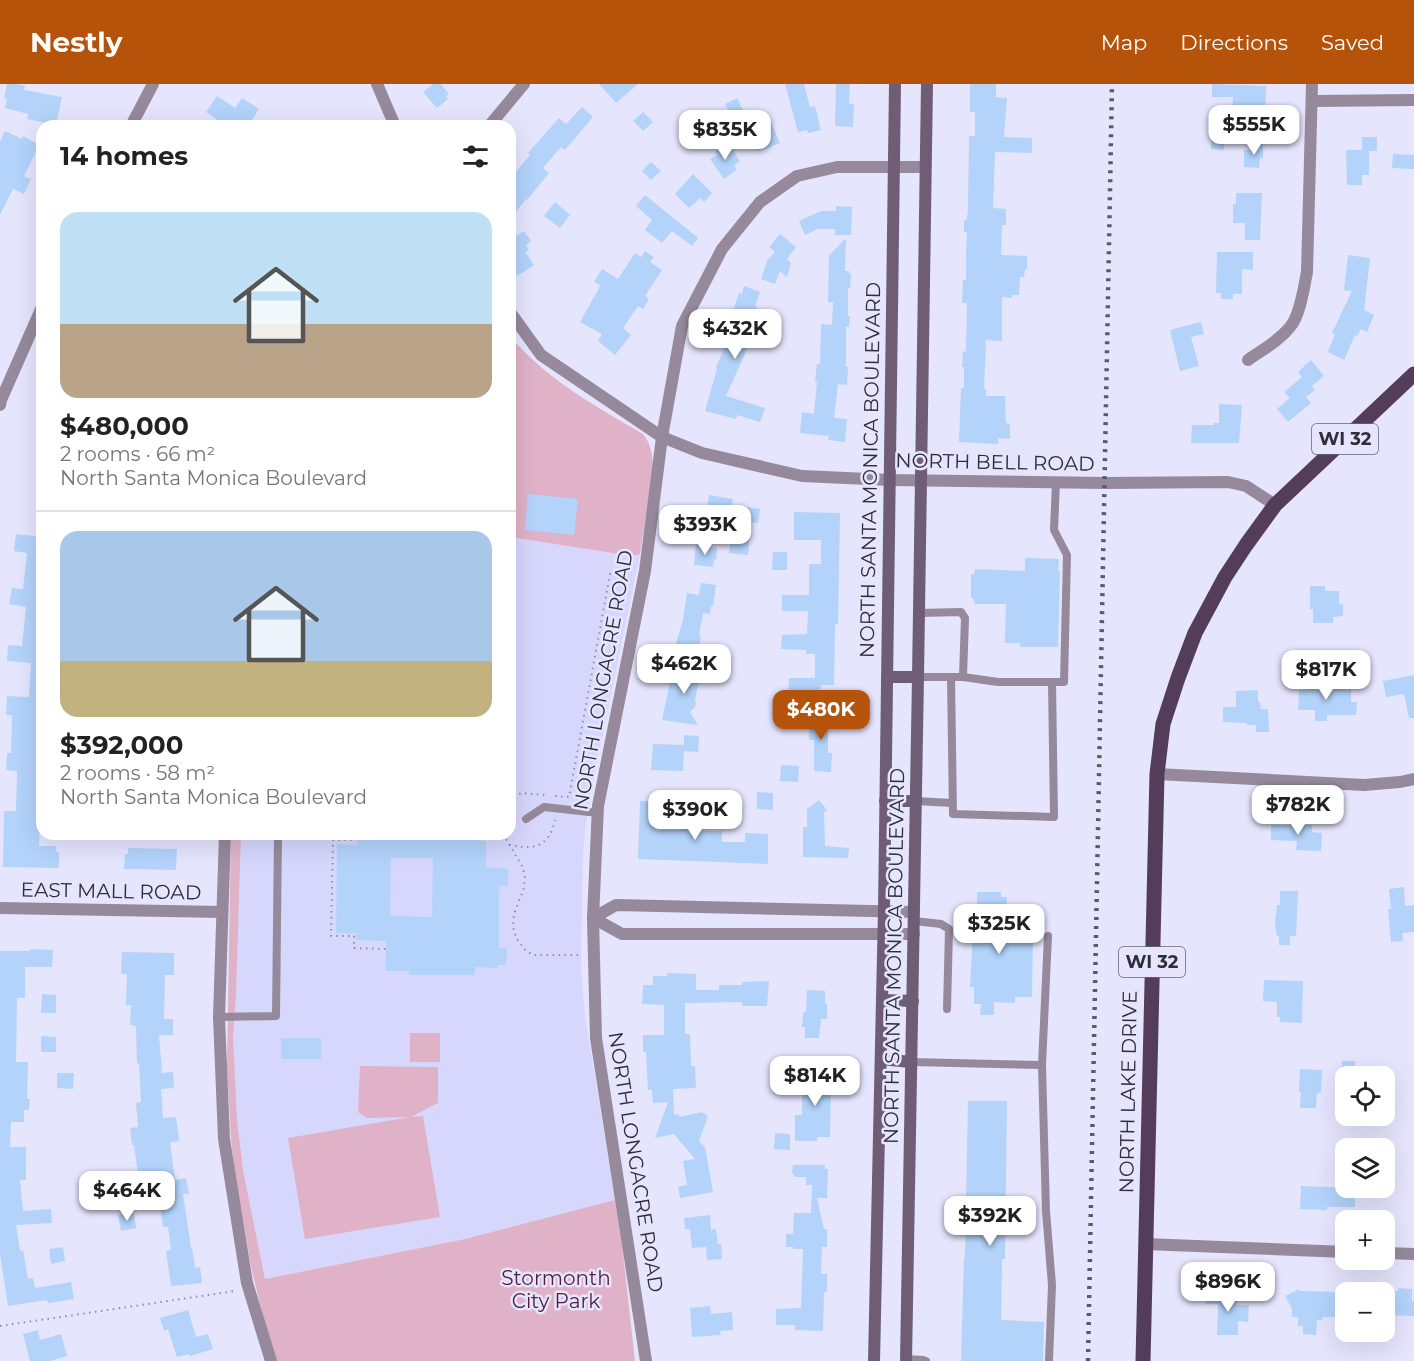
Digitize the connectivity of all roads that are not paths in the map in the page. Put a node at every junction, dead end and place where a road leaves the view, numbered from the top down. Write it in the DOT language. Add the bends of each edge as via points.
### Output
graph roads {
  1 [pos="377,84"];
  2 [pos="524,84"];
  3 [pos="895,84"];
  4 [pos="927,84"];
  5 [pos="1312,84"];
  6 [pos="150,85"];
  7 [pos="1414,100"];
  8 [pos="1312,101"];
  9 [pos="134,120"];
  10 [pos="392,120"];
  11 [pos="494,120"];
  12 [pos="893,167"];
  13 [pos="925,167"];
  14 [pos="36,320"];
  15 [pos="516,320"];
  16 [pos="1248,360"];
  17 [pos="1414,374"];
  18 [pos="0,405"];
  19 [pos="662,437"];
  20 [pos="890,480"];
  21 [pos="921,480"];
  22 [pos="1056,482"];
  23 [pos="1275,504"];
  24 [pos="919,613"];
  25 [pos="887,677"];
  26 [pos="918,677"];
  27 [pos="951,677"];
  28 [pos="963,677"];
  29 [pos="1052,682"];
  30 [pos="1157,774"];
  31 [pos="1414,779"];
  32 [pos="885,801"];
  33 [pos="916,801"];
  34 [pos="952,803"];
  35 [pos="598,813"];
  36 [pos="526,819"];
  37 [pos="225,840"];
  38 [pos="278,840"];
  39 [pos="0,908"];
  40 [pos="884,910"];
  41 [pos="222,912"];
  42 [pos="593,918"];
  43 [pos="914,922"];
  44 [pos="884,934"];
  45 [pos="1048,936"];
  46 [pos="882,1000"];
  47 [pos="913,1001"];
  48 [pos="947,1010"];
  49 [pos="219,1017"];
  50 [pos="881,1059"];
  51 [pos="911,1062"];
  52 [pos="1042,1065"];
  53 [pos="1145,1244"];
  54 [pos="1335,1252"];
  55 [pos="1395,1253"];
  56 [pos="1414,1254"];
  57 [pos="906,1360"];
  58 [pos="271,1361"];
  59 [pos="646,1361"];
  60 [pos="874,1361"];
  61 [pos="926,1361"];
  62 [pos="1049,1361"];
  63 [pos="1143,1361"];
  1 -- 10 [label="street"];
  2 -- 11 [label="street"];
  3 -- 12 [label="street, NORTH SANTA MONICA BOULEVARD"];
  4 -- 13 [label="street, NORTH SANTA MONICA BOULEVARD"];
  5 -- 8 [label="street"];
  6 -- 9 [label="street"];
  7 -- 8 [label="street"];
  8 -- 16 [label="street" via="1307,272 1302,298 1292,326"];
  12 -- 13 [label="street, NORTH LONGACRE ROAD"];
  12 -- 19 [label="street, NORTH LONGACRE ROAD" via="837,167 797,176 760,202 722,249 682,326"];
  12 -- 20 [label="street, NORTH SANTA MONICA BOULEVARD"];
  13 -- 21 [label="street, NORTH SANTA MONICA BOULEVARD"];
  14 -- 18 [label="street"];
  15 -- 19 [label="street, NORTH BELL ROAD" via="541,354"];
  17 -- 23 [label="main road, NORTH LAKE DRIVE / WI 32"];
  19 -- 20 [label="street, NORTH BELL ROAD" via="702,453 802,476"];
  19 -- 35 [label="street, NORTH LONGACRE ROAD" via="645,571"];
  20 -- 21 [label="street, NORTH BELL ROAD"];
  20 -- 25 [label="street, NORTH SANTA MONICA BOULEVARD"];
  21 -- 22 [label="street, NORTH BELL ROAD"];
  21 -- 24 [label="street, NORTH SANTA MONICA BOULEVARD"];
  22 -- 23 [label="street, NORTH BELL ROAD" via="1238,483"];
  22 -- 29 [label="lane" via="1054,530 1067,555 1065,670 1064,682"];
  23 -- 30 [label="main road, NORTH LAKE DRIVE / WI 32" via="1235,561 1195,633 1163,724"];
  24 -- 26 [label="street, NORTH SANTA MONICA BOULEVARD"];
  24 -- 28 [label="lane" via="961,612 965,618"];
  25 -- 26 [label="street"];
  25 -- 32 [label="street, NORTH SANTA MONICA BOULEVARD"];
  26 -- 27 [label="lane"];
  26 -- 33 [label="street, NORTH SANTA MONICA BOULEVARD"];
  27 -- 28 [label="lane"];
  27 -- 34 [label="lane"];
  28 -- 29 [label="lane" via="998,682"];
  29 -- 34 [label="lane" via="1054,817 953,814"];
  30 -- 31 [label="street" via="1364,785"];
  30 -- 53 [label="main road, NORTH LAKE DRIVE / WI 32"];
  32 -- 33 [label="street"];
  32 -- 40 [label="street, NORTH SANTA MONICA BOULEVARD"];
  33 -- 34 [label="lane"];
  33 -- 43 [label="street, NORTH SANTA MONICA BOULEVARD"];
  35 -- 36 [label="lane" via="544,807"];
  35 -- 42 [label="street, NORTH LONGACRE ROAD"];
  37 -- 41 [label="street"];
  38 -- 49 [label="lane" via="276,1016"];
  39 -- 41 [label="street, EAST MALL ROAD"];
  40 -- 42 [label="street" via="616,905"];
  40 -- 43 [label="street"];
  40 -- 44 [label="street, NORTH SANTA MONICA BOULEVARD"];
  41 -- 49 [label="street"];
  42 -- 44 [label="street" via="622,934"];
  42 -- 59 [label="street, NORTH LONGACRE ROAD" via="596,1038"];
  43 -- 44 [label="street"];
  43 -- 47 [label="street, NORTH SANTA MONICA BOULEVARD"];
  43 -- 48 [label="lane" via="941,924 949,930"];
  44 -- 46 [label="street, NORTH SANTA MONICA BOULEVARD"];
  45 -- 52 [label="lane"];
  46 -- 47 [label="street"];
  46 -- 50 [label="street, NORTH SANTA MONICA BOULEVARD"];
  47 -- 51 [label="street, NORTH SANTA MONICA BOULEVARD"];
  49 -- 58 [label="street" via="224,1139 249,1289"];
  50 -- 51 [label="street"];
  50 -- 60 [label="street, NORTH SANTA MONICA BOULEVARD"];
  51 -- 52 [label="lane"];
  51 -- 57 [label="street, NORTH SANTA MONICA BOULEVARD"];
  52 -- 62 [label="lane" via="1052,1285"];
  53 -- 54 [label="street"];
  53 -- 63 [label="main road, NORTH LAKE DRIVE / WI 32"];
  55 -- 56 [label="street"];
  57 -- 61 [label="lane"];
}
